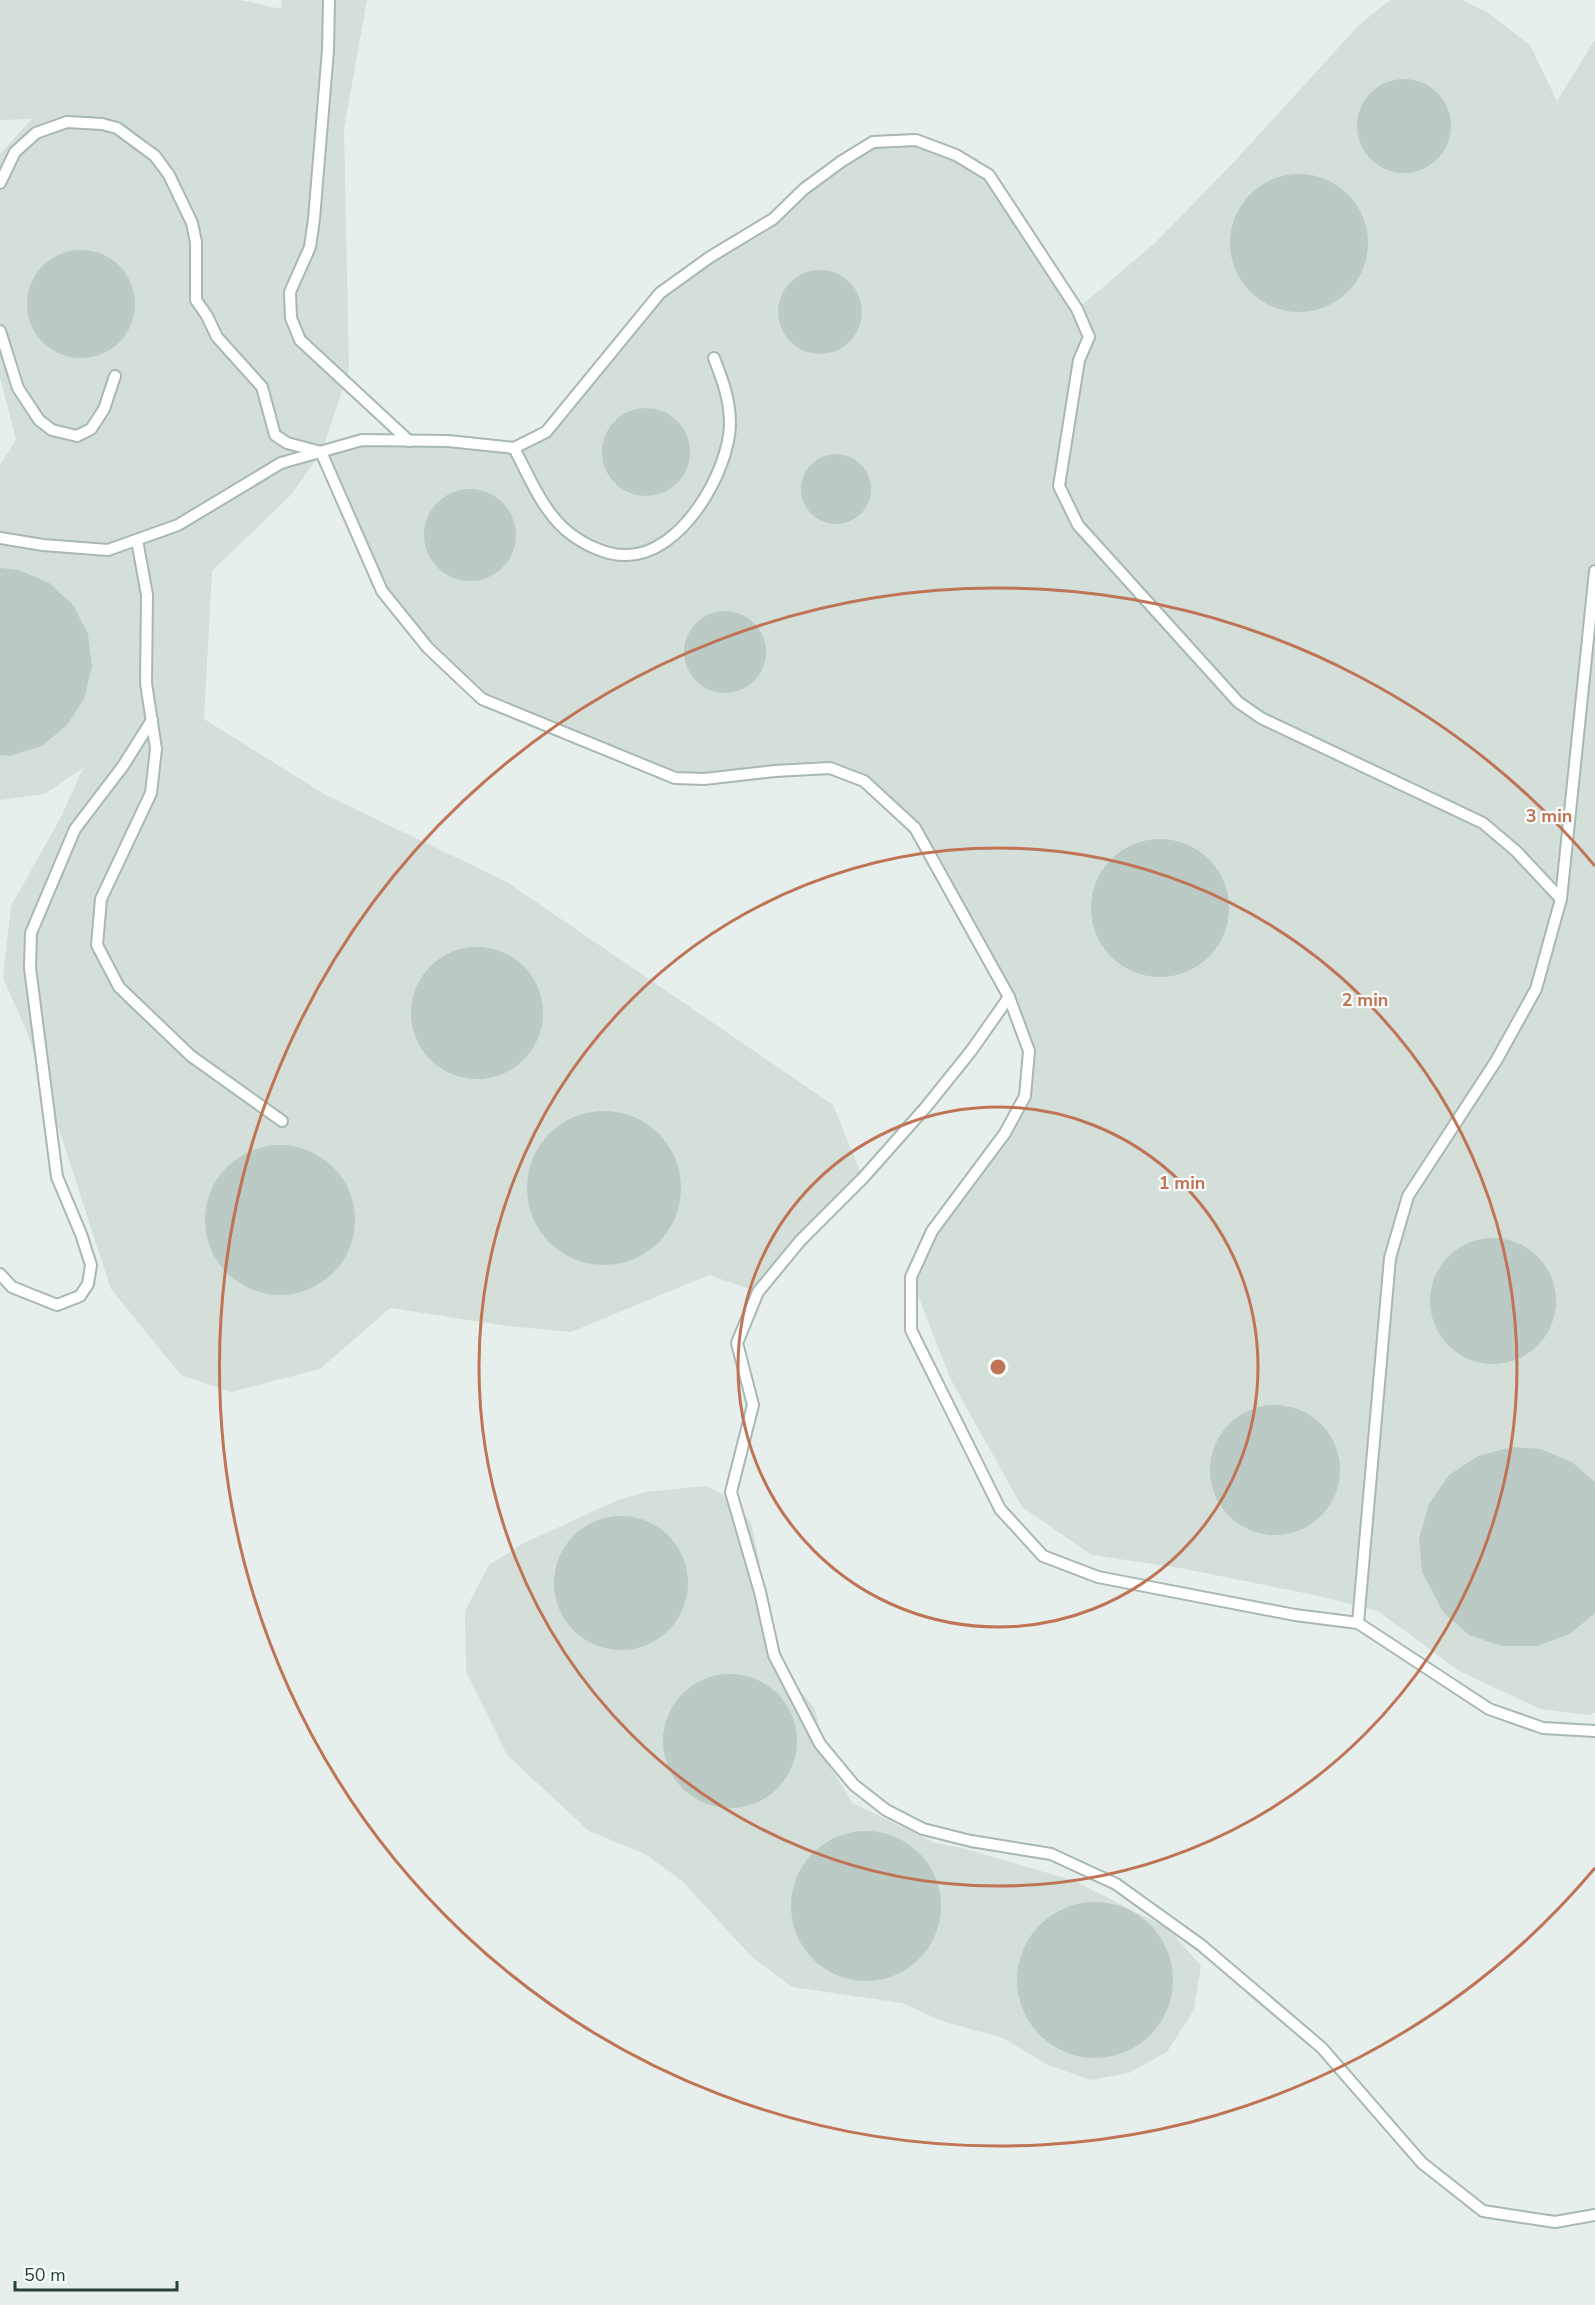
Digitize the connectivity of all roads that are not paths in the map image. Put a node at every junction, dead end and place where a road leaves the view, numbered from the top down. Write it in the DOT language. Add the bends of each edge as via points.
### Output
graph roads {
  1 [pos="329,0"];
  2 [pos="0,183"];
  3 [pos="0,331"];
  4 [pos="714,358"];
  5 [pos="115,376"];
  6 [pos="409,441"];
  7 [pos="514,448"];
  8 [pos="321,452"];
  9 [pos="0,538"];
  10 [pos="136,540"];
  11 [pos="1595,572"];
  12 [pos="152,720"];
  13 [pos="1561,899"];
  14 [pos="1009,997"];
  15 [pos="282,1121"];
  16 [pos="0,1274"];
  17 [pos="1358,1623"];
  18 [pos="1595,1731"];
  19 [pos="1595,2215"];
  1 -- 6 [label="lane" via="314,219 310,247 290,292 291,318 300,340"];
  2 -- 8 [label="lane" via="15,152 36,133 67,122 117,128 155,156 169,175 192,223 196,242 196,300 217,337 262,387 275,435 287,443"];
  3 -- 5 [label="lane" via="18,388 39,420 52,430 77,436 91,429 104,409"];
  4 -- 7 [label="lane" via="728,395 730,426 724,459 712,487 686,522 667,542 651,550 627,555 597,549 572,535 555,520"];
  6 -- 7 [label="lane"];
  6 -- 8 [label="lane" via="362,440"];
  7 -- 13 [label="lane" via="546,432 660,293 773,219 842,160 873,142 916,140 956,155 989,175 1077,309 1089,337 1080,360 1059,486 1078,525 1238,702 1262,718 1483,823"];
  8 -- 10 [label="lane" via="281,463 178,525"];
  8 -- 14 [label="lane" via="382,591 428,648 482,699 675,778 830,768 864,781 915,828"];
  9 -- 10 [label="lane" via="108,550"];
  10 -- 12 [label="lane" via="147,596 146,683"];
  11 -- 13 [label="lane"];
  12 -- 15 [label="lane" via="156,749 151,793 101,899 97,945 119,987 191,1056"];
  12 -- 16 [label="lane" via="75,830 31,933 30,968 57,1177 91,1265 88,1284 80,1296 57,1305 12,1287"];
  13 -- 17 [label="lane" via="1536,989 1496,1061 1408,1196 1390,1258"];
  14 -- 17 [label="lane" via="1029,1051 1025,1096 1005,1133 932,1231 911,1277 910,1330 1000,1509 1043,1556 1098,1577 1295,1615"];
  14 -- 19 [label="lane" via="926,1107 800,1241 758,1292 737,1342 753,1405 731,1492 774,1654 820,1744 854,1785 886,1810 923,1829 1051,1854 1116,1884 1201,1945 1322,2048 1422,2163 1483,2211 1554,2222"];
  17 -- 18 [label="lane" via="1489,1708 1543,1728"];
}
